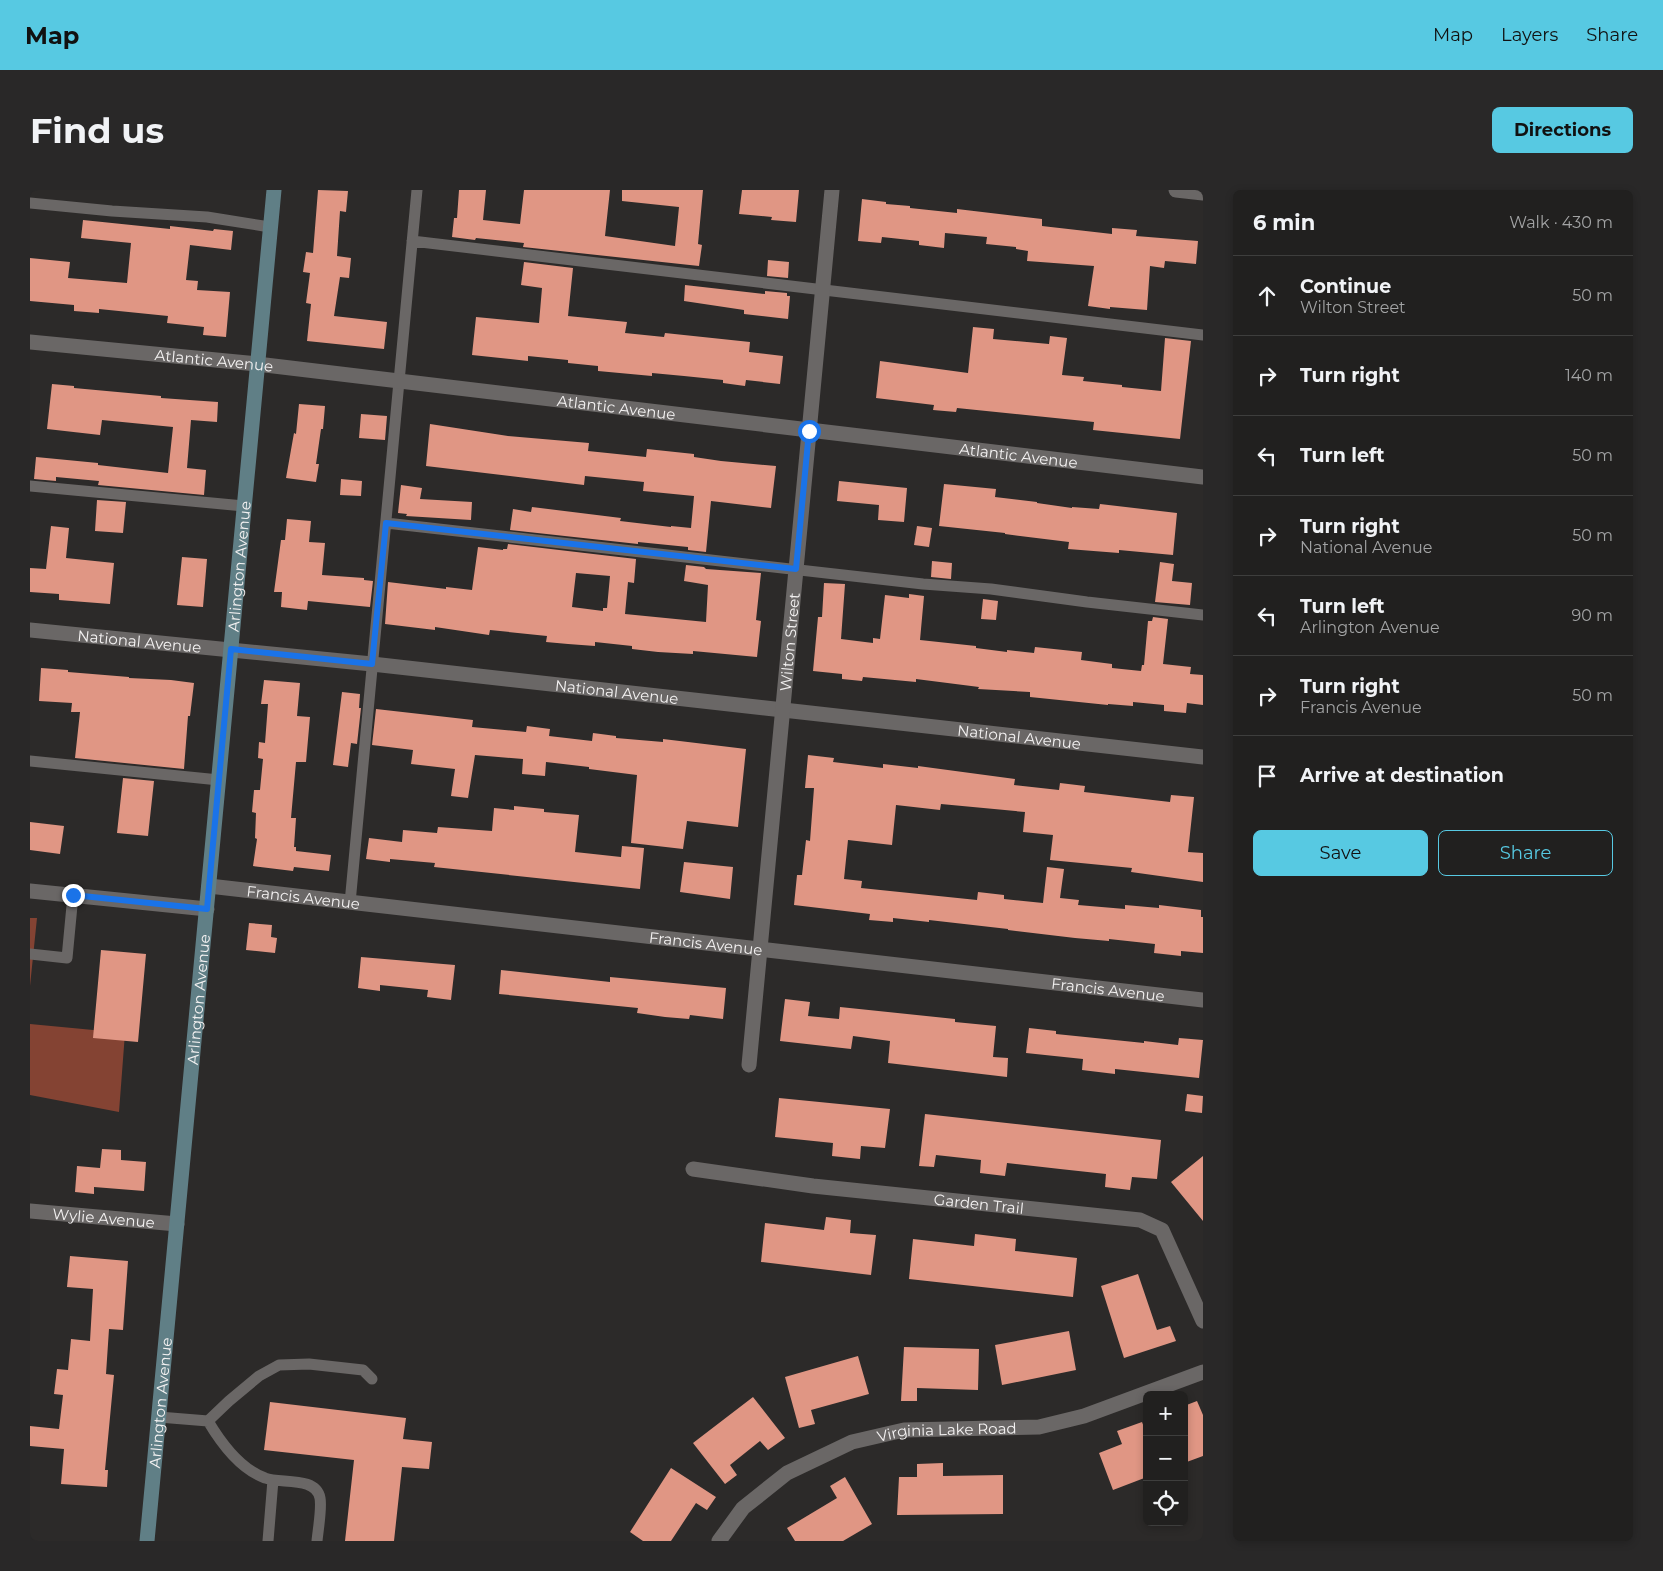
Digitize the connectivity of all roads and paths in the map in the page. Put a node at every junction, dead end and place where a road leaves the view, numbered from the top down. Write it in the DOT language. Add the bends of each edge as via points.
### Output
graph roads {
  1 [pos="274,190"];
  2 [pos="417,190"];
  3 [pos="832,190"];
  4 [pos="1176,190"];
  5 [pos="1203,193"];
  6 [pos="30,203"];
  7 [pos="270,227"];
  8 [pos="412,241"];
  9 [pos="822,290"];
  10 [pos="1203,335"];
  11 [pos="30,342"];
  12 [pos="257,364"];
  13 [pos="399,381"];
  14 [pos="809,431"];
  15 [pos="1203,477"];
  16 [pos="30,486"];
  17 [pos="244,506"];
  18 [pos="386,523"];
  19 [pos="796,569"];
  20 [pos="1203,615"];
  21 [pos="30,630"];
  22 [pos="231,649"];
  23 [pos="372,664"];
  24 [pos="783,711"];
  25 [pos="1203,757"];
  26 [pos="30,761"];
  27 [pos="219,780"];
  28 [pos="209,886"];
  29 [pos="30,891"];
  30 [pos="73,895"];
  31 [pos="350,903"];
  32 [pos="207,909"];
  33 [pos="760,950"];
  34 [pos="30,954"];
  35 [pos="1203,1000"];
  36 [pos="749,1065"];
  37 [pos="693,1169"];
  38 [pos="30,1211"];
  39 [pos="177,1224"];
  40 [pos="1203,1321"];
  41 [pos="1203,1372"];
  42 [pos="372,1379"];
  43 [pos="159,1417"];
  44 [pos="208,1421"];
  45 [pos="273,1480"];
  46 [pos="148,1541"];
  47 [pos="268,1541"];
  48 [pos="317,1541"];
  49 [pos="719,1541"];
  1 -- 7 [label="street, Arlington Avenue"];
  2 -- 8 [label="lane"];
  3 -- 9 [label="street, Wilton Street"];
  4 -- 5 [label="street"];
  6 -- 7 [label="lane" via="207,217"];
  7 -- 12 [label="street, Arlington Avenue"];
  8 -- 9 [label="lane"];
  8 -- 13 [label="lane"];
  9 -- 10 [label="lane"];
  9 -- 14 [label="street, Wilton Street"];
  11 -- 12 [label="street, Atlantic Avenue"];
  12 -- 13 [label="street, Atlantic Avenue"];
  12 -- 17 [label="street, Arlington Avenue"];
  13 -- 14 [label="street, Atlantic Avenue"];
  13 -- 18 [label="lane"];
  14 -- 15 [label="street, Atlantic Avenue"];
  14 -- 19 [label="street, Wilton Street"];
  16 -- 17 [label="lane"];
  17 -- 22 [label="street, Arlington Avenue"];
  18 -- 19 [label="lane"];
  18 -- 23 [label="lane"];
  19 -- 20 [label="lane"];
  19 -- 24 [label="street, Wilton Street"];
  21 -- 22 [label="street, National Avenue"];
  22 -- 23 [label="street, National Avenue"];
  22 -- 27 [label="street, Arlington Avenue"];
  23 -- 24 [label="street, National Avenue"];
  23 -- 31 [label="lane"];
  24 -- 25 [label="street, National Avenue"];
  24 -- 33 [label="street, Wilton Street"];
  26 -- 27 [label="lane"];
  27 -- 28 [label="street, Arlington Avenue"];
  28 -- 31 [label="street, Francis Avenue"];
  28 -- 32 [label="street, Arlington Avenue"];
  29 -- 30 [label="street"];
  30 -- 32 [label="street"];
  30 -- 34 [label="lane" via="67,958"];
  31 -- 33 [label="street, Francis Avenue"];
  32 -- 39 [label="street, Arlington Avenue"];
  33 -- 35 [label="street, Francis Avenue"];
  33 -- 36 [label="street, Wilton Street"];
  37 -- 40 [label="street, Garden Trail" via="813,1186 1140,1220 1162,1230"];
  38 -- 39 [label="street, Wylie Avenue"];
  39 -- 43 [label="street, Arlington Avenue"];
  41 -- 49 [label="street, Virginia Lake Road" via="1084,1416 1039,1427 904,1430 852,1442 787,1473 743,1508"];
  42 -- 44 [label="lane" via="363,1370 309,1364 279,1365 259,1376"];
  43 -- 44 [label="lane"];
  43 -- 46 [label="street, Arlington Avenue"];
  44 -- 45 [label="lane" via="221,1443 248,1468"];
  45 -- 47 [label="lane"];
  45 -- 48 [label="lane" via="313,1487 320,1497"];
}
